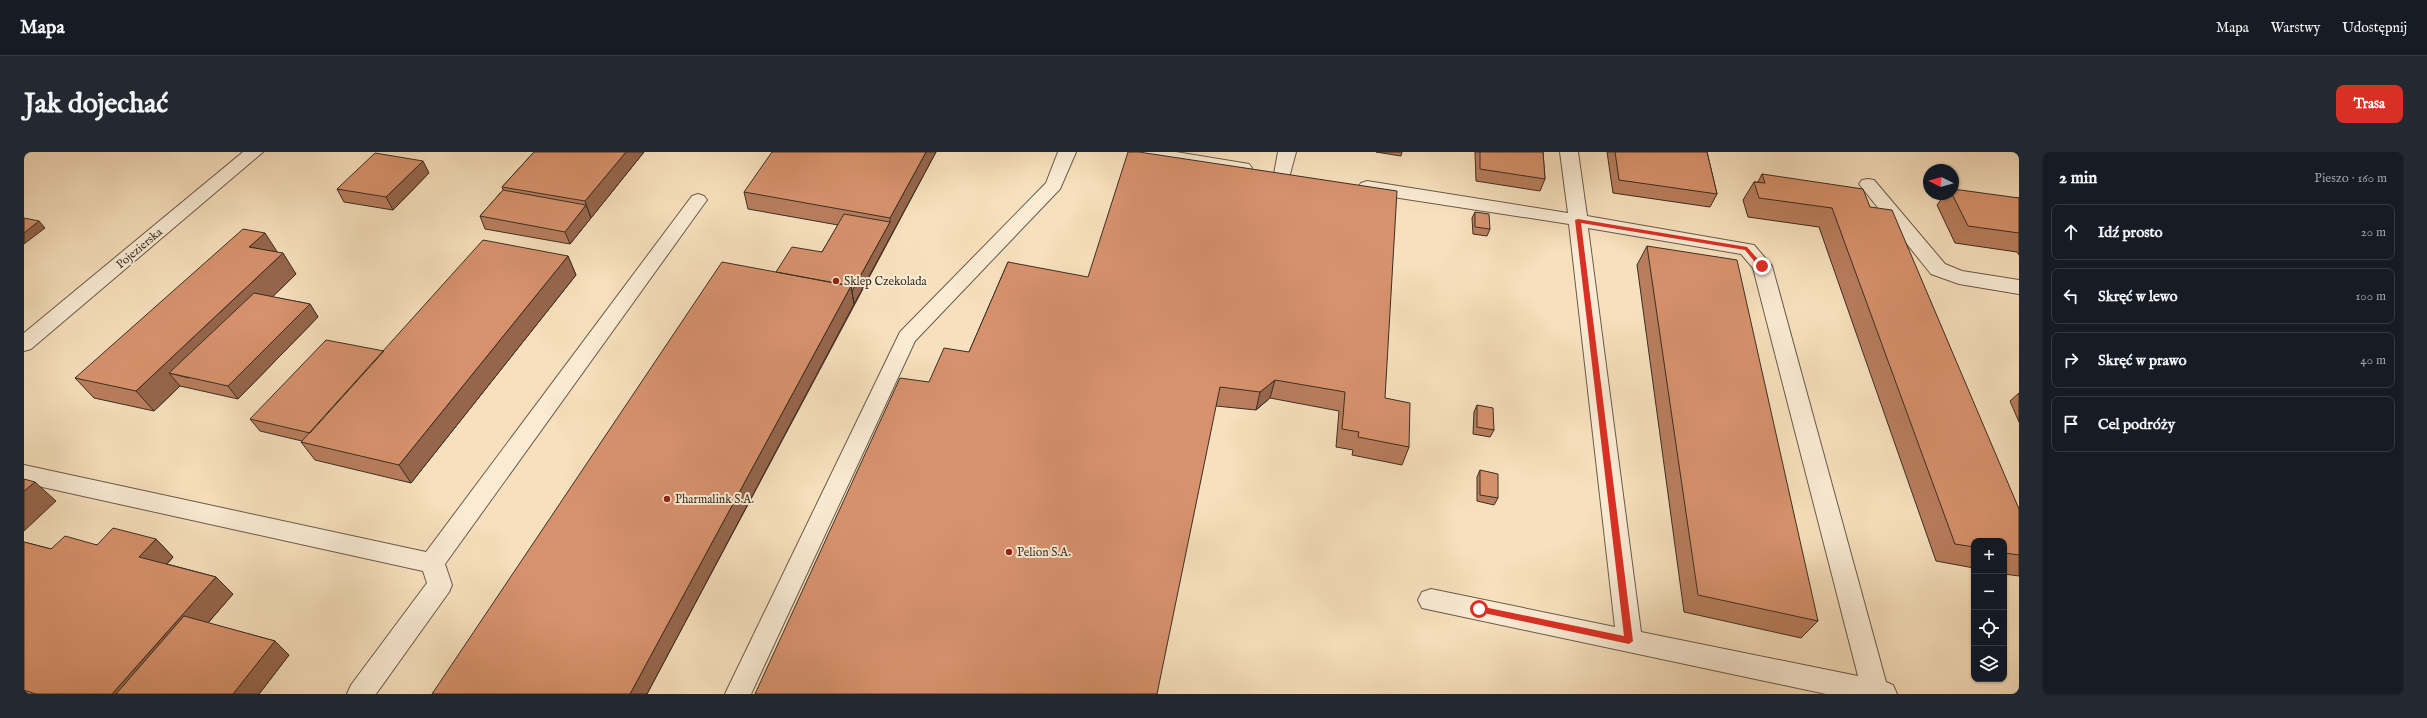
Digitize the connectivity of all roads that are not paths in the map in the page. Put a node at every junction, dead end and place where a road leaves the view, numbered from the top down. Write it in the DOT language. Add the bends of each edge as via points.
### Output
graph roads {
  1 [pos="254,152"];
  2 [pos="1067,152"];
  3 [pos="1143,152"];
  4 [pos="1287,152"];
  5 [pos="1569,152"];
  6 [pos="1868,184"];
  7 [pos="1352,185"];
  8 [pos="698,200"];
  9 [pos="1578,220"];
  10 [pos="2019,287"];
  11 [pos="24,344"];
  12 [pos="24,474"];
  13 [pos="432,563"];
  14 [pos="1432,600"];
  15 [pos="1629,641"];
  16 [pos="1880,693"];
  17 [pos="360,694"];
  18 [pos="738,694"];
  1 -- 11 [label="street, Pojezierska"];
  2 -- 18 [label="street" via="1054,185 907,337"];
  3 -- 4 [label="street" via="1277,173"];
  5 -- 9 [label="street"];
  6 -- 10 [label="street" via="1938,269 1959,277"];
  7 -- 9 [label="street"];
  8 -- 13 [label="street"];
  9 -- 15 [label="street"];
  9 -- 16 [label="street" via="1747,249 1762,266"];
  12 -- 13 [label="street"];
  13 -- 17 [label="street" via="440,585"];
  14 -- 15 [label="street"];
  15 -- 16 [label="street"];
}
